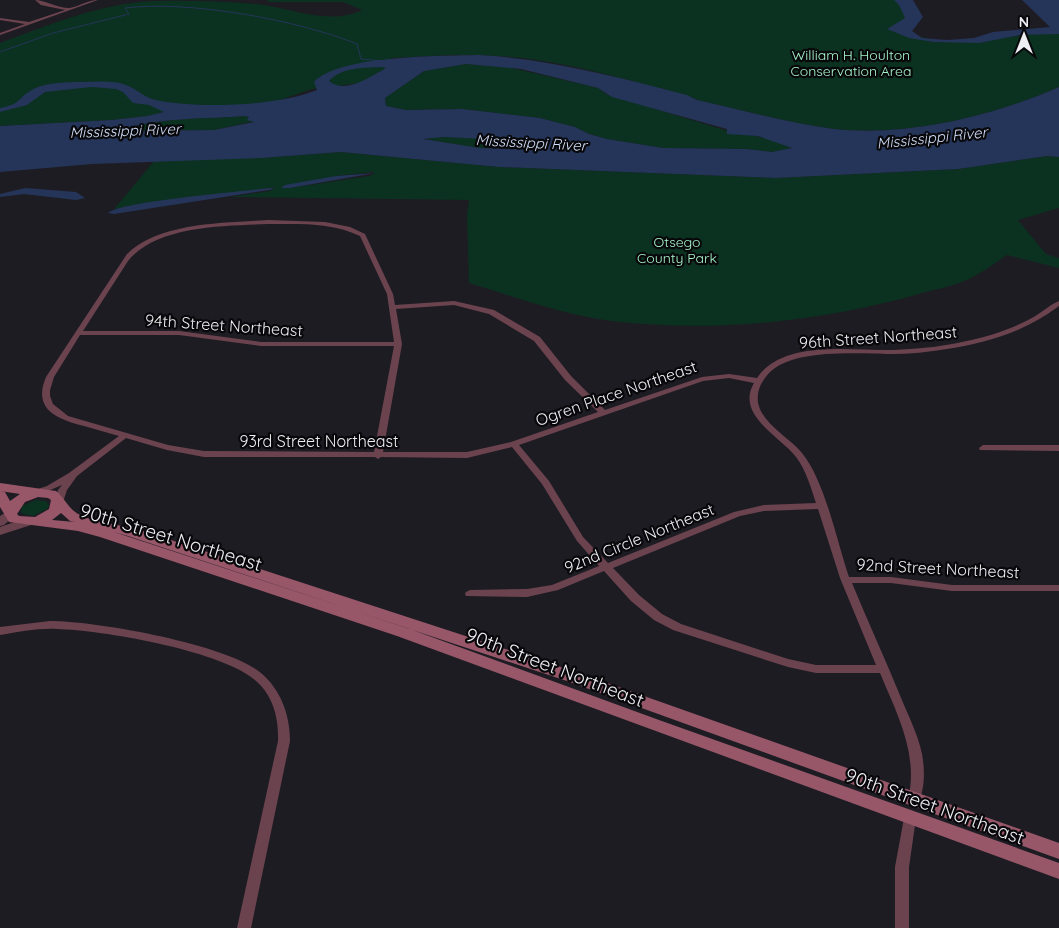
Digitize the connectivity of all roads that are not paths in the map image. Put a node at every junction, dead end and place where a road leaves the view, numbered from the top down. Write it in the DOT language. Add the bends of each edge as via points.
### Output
graph roads {
  1 [pos="36,0"];
  2 [pos="96,0"];
  3 [pos="71,10"];
  4 [pos="0,19"];
  5 [pos="30,24"];
  6 [pos="0,34"];
  7 [pos="165,235"];
  8 [pos="1059,303"];
  9 [pos="394,307"];
  10 [pos="78,332"];
  11 [pos="398,344"];
  12 [pos="758,381"];
  13 [pos="604,413"];
  14 [pos="125,435"];
  15 [pos="514,444"];
  16 [pos="983,448"];
  17 [pos="1059,448"];
  18 [pos="378,456"];
  19 [pos="74,474"];
  20 [pos="0,487"];
  21 [pos="38,493"];
  22 [pos="0,495"];
  23 [pos="59,504"];
  24 [pos="820,506"];
  25 [pos="6,516"];
  26 [pos="29,522"];
  27 [pos="0,532"];
  28 [pos="606,569"];
  29 [pos="846,580"];
  30 [pos="1059,588"];
  31 [pos="470,594"];
  32 [pos="0,631"];
  33 [pos="883,669"];
  34 [pos="910,798"];
  35 [pos="882,808"];
  36 [pos="938,808"];
  37 [pos="914,819"];
  38 [pos="1059,851"];
  39 [pos="1059,871"];
  40 [pos="244,928"];
  41 [pos="902,928"];
  1 -- 3 [label="street"];
  2 -- 3 [label="street"];
  3 -- 5 [label="street"];
  4 -- 5 [label="street"];
  5 -- 6 [label="street"];
  7 -- 9 [label="street" via="256,222 328,224 356,230 363,236"];
  7 -- 10 [label="street" via="129,254"];
  8 -- 12 [label="street, 96th Street Northeast" via="1034,321 995,337 932,349 798,356 772,366"];
  9 -- 11 [label="street"];
  9 -- 13 [label="street" via="443,302 475,306 491,312 528,332 543,345 568,378"];
  10 -- 11 [label="street, 94th Street Northeast" via="188,333 261,344"];
  10 -- 14 [label="street" via="47,382 46,401 65,418"];
  11 -- 18 [label="street"];
  12 -- 13 [label="street, Ogren Place Northeast" via="737,376 712,377"];
  12 -- 24 [label="street" via="753,395 758,412 802,458"];
  13 -- 15 [label="street, Ogren Place Northeast"];
  14 -- 18 [label="street, 93rd Street Northeast" via="212,455"];
  14 -- 19 [label="street"];
  15 -- 18 [label="street, 93rd Street Northeast" via="467,455"];
  15 -- 28 [label="street" via="546,483 571,527"];
  16 -- 17 [label="street"];
  19 -- 21 [label="street"];
  19 -- 23 [label="street" via="63,490"];
  20 -- 21 [label="main road"];
  21 -- 23 [label="main road, 90th Street Northeast" via="56,496"];
  21 -- 25 [label="main road" via="17,502"];
  22 -- 25 [label="main road"];
  23 -- 26 [label="main road" via="49,516"];
  23 -- 34 [label="main road, 90th Street Northeast" via="75,518 132,532 474,644"];
  24 -- 28 [label="street, 92nd Circle Northeast" via="750,510"];
  24 -- 29 [label="street"];
  25 -- 26 [label="main road, 90th Street Northeast"];
  26 -- 27 [label="street"];
  26 -- 35 [label="main road, 90th Street Northeast" via="103,533 402,632"];
  28 -- 31 [label="street, 92nd Circle Northeast" via="540,591"];
  28 -- 33 [label="street" via="658,617 676,627 802,666 842,670"];
  29 -- 30 [label="street, 92nd Street Northeast" via="892,580 969,588"];
  29 -- 33 [label="street"];
  32 -- 40 [label="street" via="48,626 91,628 223,657 256,674 272,693 285,727 284,741"];
  33 -- 34 [label="street" via="918,762 918,786"];
  34 -- 35 [label="main road"];
  34 -- 36 [label="main road, 90th Street Northeast"];
  35 -- 37 [label="main road, 90th Street Northeast"];
  36 -- 37 [label="main road"];
  36 -- 38 [label="main road, 90th Street Northeast"];
  37 -- 39 [label="main road, 90th Street Northeast"];
  37 -- 41 [label="street" via="902,867"];
}
